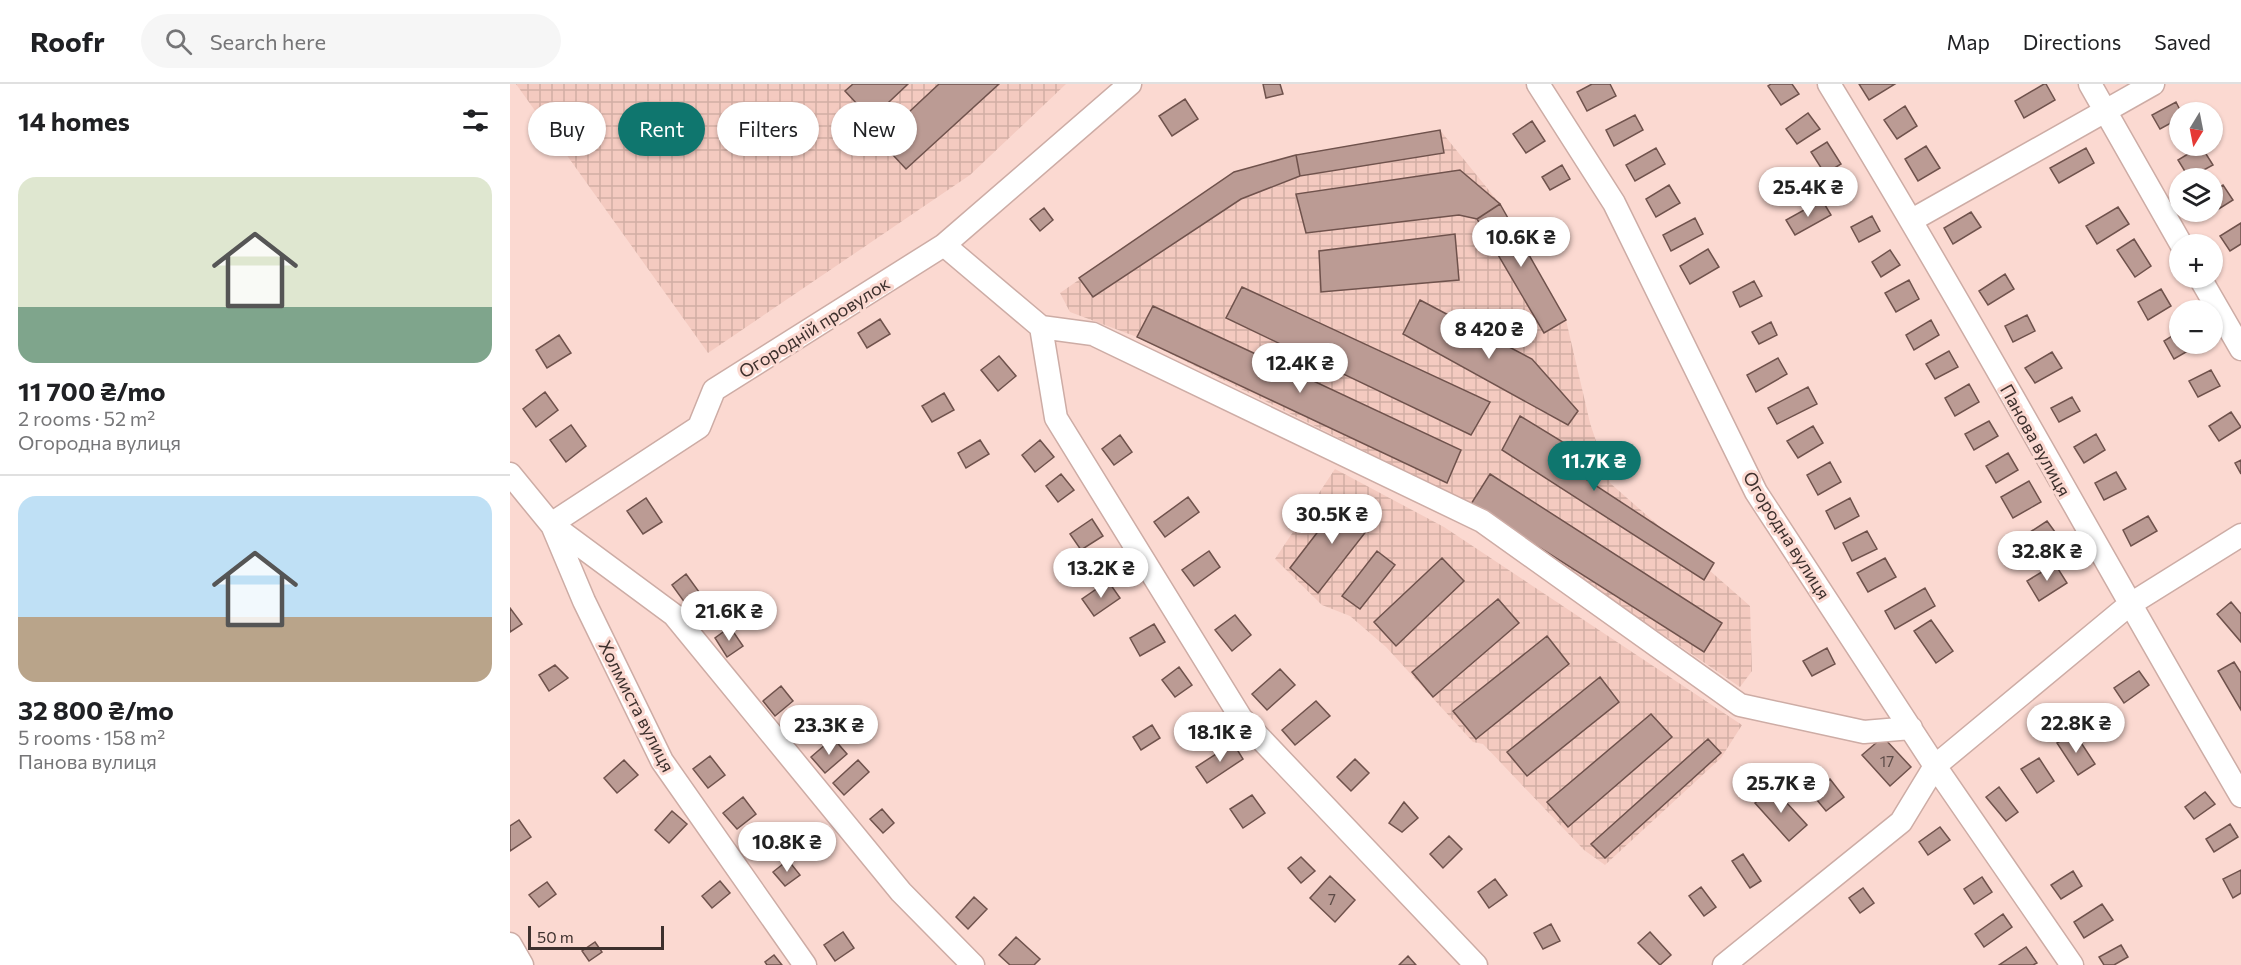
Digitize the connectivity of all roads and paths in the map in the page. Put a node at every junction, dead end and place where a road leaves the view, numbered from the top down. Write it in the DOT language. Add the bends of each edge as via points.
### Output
graph roads {
  1 [pos="1130,84"];
  2 [pos="1538,84"];
  3 [pos="1829,84"];
  4 [pos="2090,84"];
  5 [pos="2153,84"];
  6 [pos="2105,110"];
  7 [pos="1912,220"];
  8 [pos="2175,234"];
  9 [pos="944,245"];
  10 [pos="2206,288"];
  11 [pos="1041,327"];
  12 [pos="2241,349"];
  13 [pos="510,474"];
  14 [pos="551,524"];
  15 [pos="2241,535"];
  16 [pos="2129,605"];
  17 [pos="1911,728"];
  18 [pos="1935,766"];
  19 [pos="2241,796"];
  20 [pos="510,944"];
  21 [pos="522,965"];
  22 [pos="805,965"];
  23 [pos="973,965"];
  24 [pos="1476,965"];
  25 [pos="1724,965"];
  26 [pos="2072,965"];
  1 -- 9 [label="street, Огородній провулок"];
  2 -- 17 [label="street, Огородна вулиця" via="1614,203 1756,492"];
  3 -- 7 [label="street, Панова вулиця"];
  4 -- 6 [label="street"];
  5 -- 6 [label="street"];
  6 -- 7 [label="street"];
  6 -- 8 [label="street"];
  7 -- 16 [label="street, Панова вулиця"];
  9 -- 11 [label="street"];
  9 -- 14 [label="street, Огородній провулок" via="714,390 699,427"];
  10 -- 12 [label="street"];
  11 -- 17 [label="street" via="1093,334 1482,521 1740,705 1864,732"];
  11 -- 24 [label="street" via="1056,418 1241,718"];
  13 -- 14 [label="street"];
  14 -- 22 [label="street, Холмиста вулиця" via="662,761"];
  14 -- 23 [label="street" via="674,615 901,892"];
  15 -- 16 [label="street"];
  16 -- 18 [label="street"];
  16 -- 19 [label="street, Панова вулиця"];
  17 -- 18 [label="street, Огородна вулиця"];
  18 -- 25 [label="street" via="1901,822"];
  18 -- 26 [label="street, Огородна вулиця"];
  20 -- 21 [label="street"];
}
